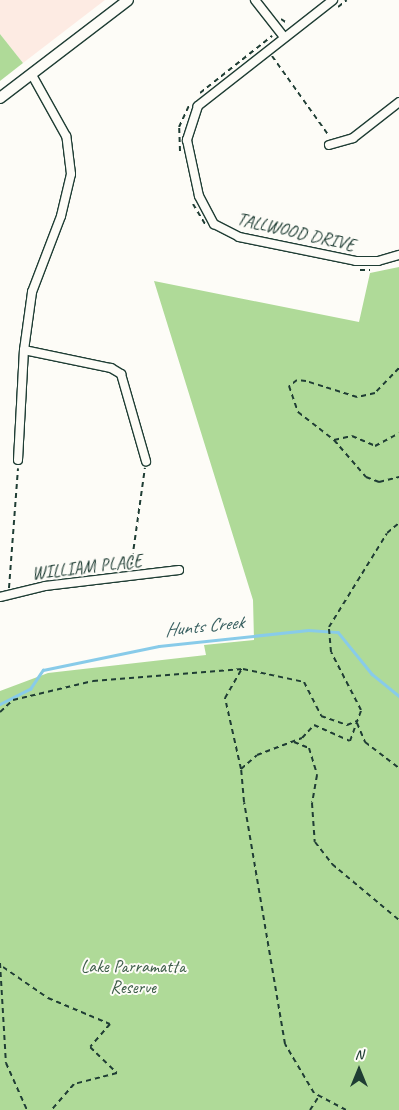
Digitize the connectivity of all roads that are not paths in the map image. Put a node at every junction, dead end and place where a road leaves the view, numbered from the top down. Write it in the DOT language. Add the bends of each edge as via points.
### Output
graph roads {
  1 [pos="128,0"];
  2 [pos="256,0"];
  3 [pos="333,0"];
  4 [pos="284,37"];
  5 [pos="32,75"];
  6 [pos="0,98"];
  7 [pos="399,102"];
  8 [pos="329,145"];
  9 [pos="399,255"];
  10 [pos="24,350"];
  11 [pos="18,460"];
  12 [pos="146,461"];
  13 [pos="179,570"];
  14 [pos="0,597"];
  1 -- 5 [label="main road"];
  2 -- 4 [label="street"];
  3 -- 4 [label="street, TALLWOOD DRIVE"];
  4 -- 9 [label="street, TALLWOOD DRIVE" via="209,95 192,116 188,149 199,196 209,218 240,237 356,261 378,261"];
  5 -- 6 [label="main road"];
  5 -- 10 [label="street" via="59,116 71,165 70,187 32,292"];
  7 -- 8 [label="street" via="353,138"];
  10 -- 11 [label="street"];
  10 -- 12 [label="street" via="111,368 121,374"];
  13 -- 14 [label="street, WILLIAM PLACE" via="9,593"];
}
